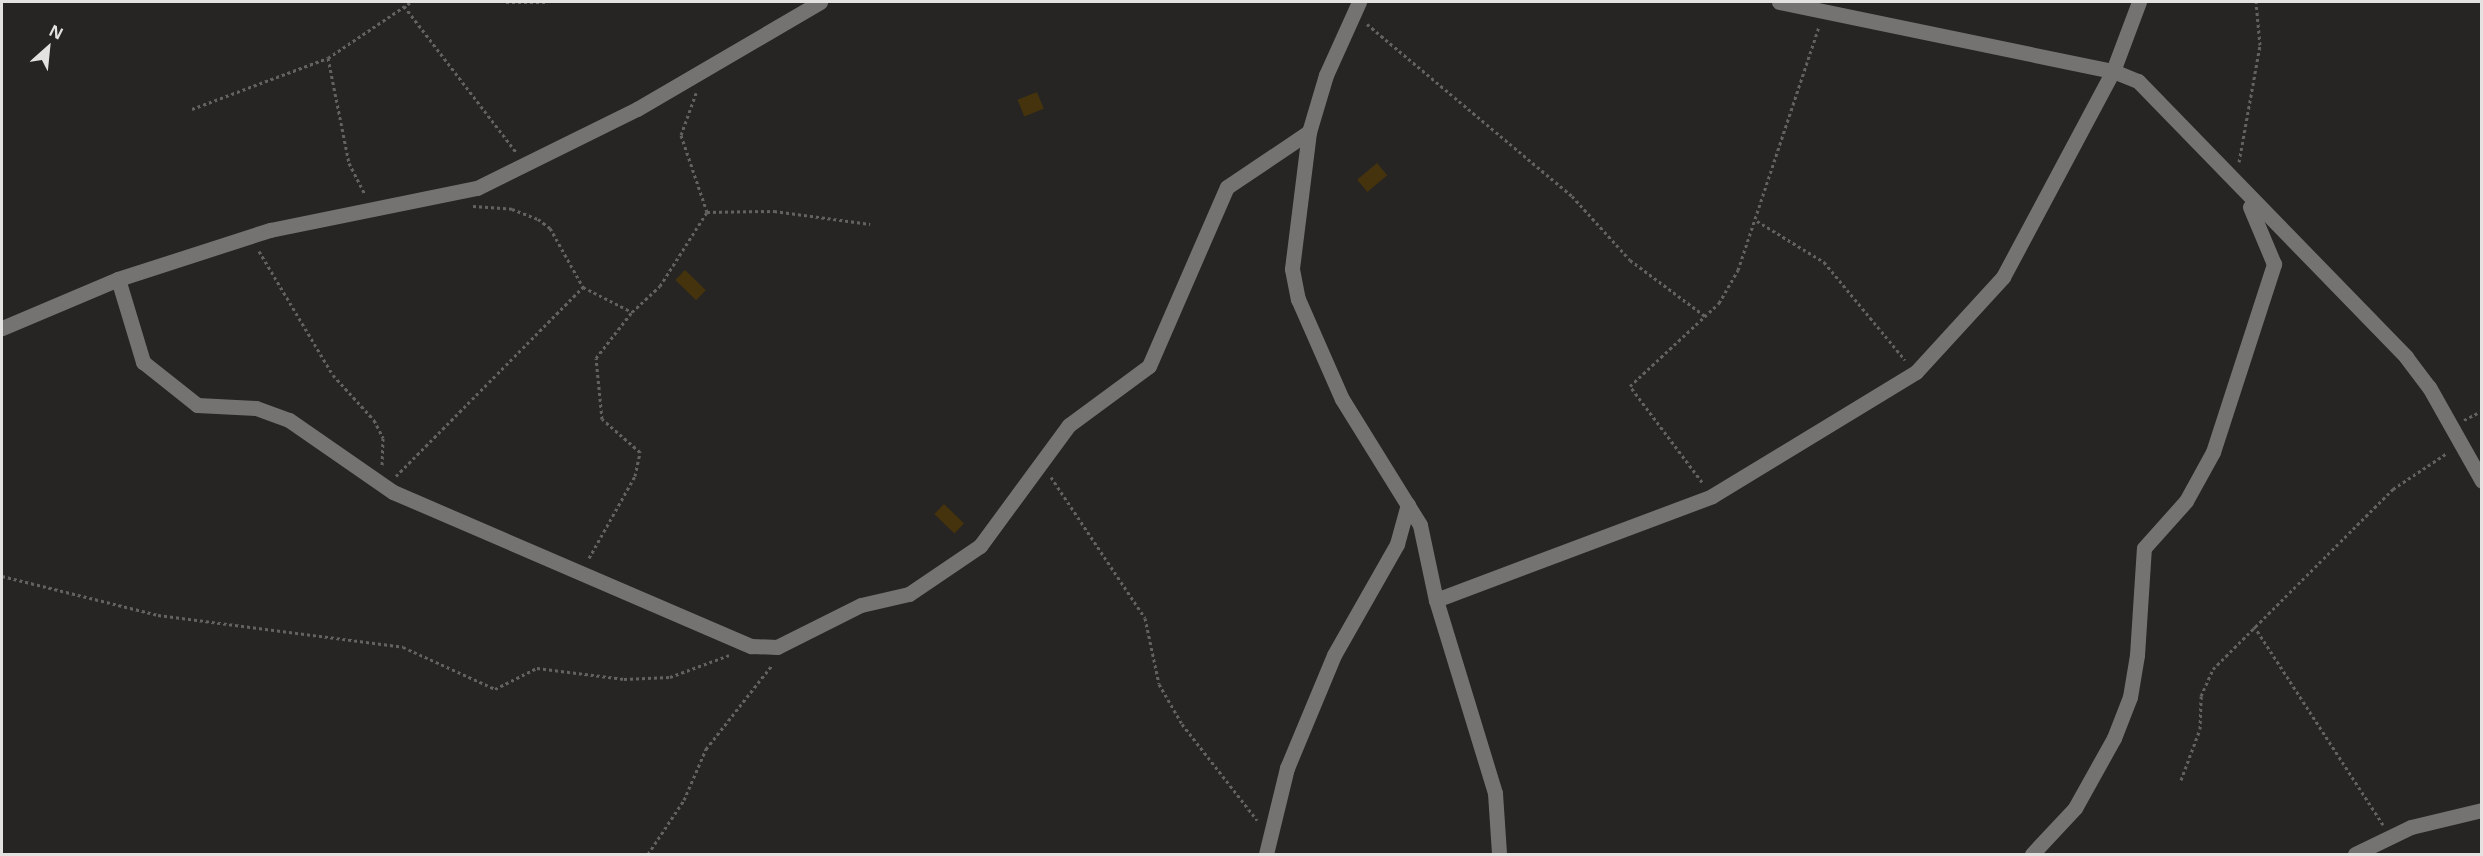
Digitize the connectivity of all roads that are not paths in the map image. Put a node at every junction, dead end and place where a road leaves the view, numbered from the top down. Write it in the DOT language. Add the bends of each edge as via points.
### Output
graph roads {
  1 [pos="820,2"];
  2 [pos="1779,2"];
  3 [pos="2139,2"];
  4 [pos="1356,8"];
  5 [pos="2113,71"];
  6 [pos="1309,132"];
  7 [pos="2246,196"];
  8 [pos="118,279"];
  9 [pos="2,328"];
  10 [pos="2481,481"];
  11 [pos="1408,504"];
  12 [pos="1436,600"];
  13 [pos="2481,810"];
  14 [pos="1266,855"];
  15 [pos="1498,855"];
  16 [pos="2032,855"];
  17 [pos="2355,855"];
  1 -- 8 [label="street" via="703,72 528,168 477,188 374,211 327,215"];
  2 -- 5 [label="street"];
  3 -- 5 [label="street"];
  4 -- 6 [label="street" via="1326,75"];
  5 -- 7 [label="street" via="2138,81 2168,107"];
  5 -- 12 [label="street" via="2003,277 1916,372 1712,496"];
  6 -- 8 [label="street" via="1227,187 1149,366 1069,425 980,546 909,594 861,605 791,643 751,646 580,574 382,484 289,420 256,408 197,405 154,376 143,362"];
  6 -- 11 [label="street" via="1304,192 1293,234 1298,299 1342,399"];
  7 -- 10 [label="street" via="2406,357"];
  7 -- 16 [label="street" via="2274,264 2265,294 2213,452 2186,501 2144,548 2137,655 2130,697 2114,738 2075,808"];
  8 -- 9 [label="street"];
  11 -- 12 [label="street" via="1420,525"];
  11 -- 14 [label="street" via="1397,544 1334,655 1287,768"];
  12 -- 15 [label="street" via="1496,793"];
  13 -- 17 [label="street" via="2390,836"];
}
